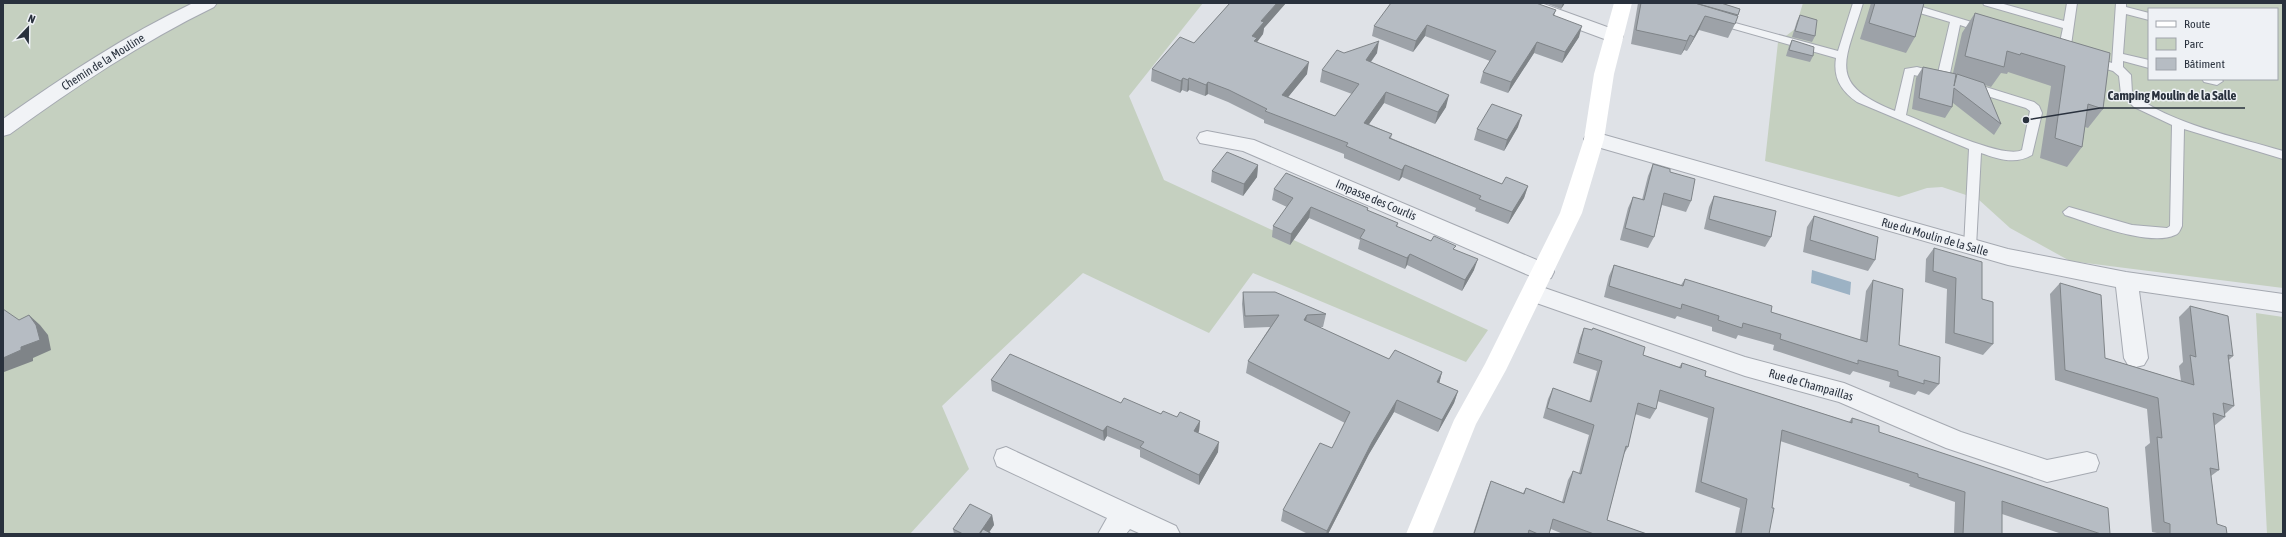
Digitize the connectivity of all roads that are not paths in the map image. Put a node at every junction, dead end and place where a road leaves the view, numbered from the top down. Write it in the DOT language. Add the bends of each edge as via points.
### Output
graph roads {
  1 [pos="208,3"];
  2 [pos="1524,3"];
  3 [pos="1623,3"];
  4 [pos="1858,3"];
  5 [pos="1897,3"];
  6 [pos="1988,3"];
  7 [pos="2072,3"];
  8 [pos="2121,6"];
  9 [pos="2148,17"];
  10 [pos="1705,18"];
  11 [pos="1956,20"];
  12 [pos="2069,26"];
  13 [pos="1992,31"];
  14 [pos="1614,36"];
  15 [pos="2050,48"];
  16 [pos="2072,54"];
  17 [pos="1842,56"];
  18 [pos="2117,62"];
  19 [pos="2148,64"];
  20 [pos="1943,78"];
  21 [pos="1900,116"];
  22 [pos="2178,123"];
  23 [pos="3,129"];
  24 [pos="1207,138"];
  25 [pos="1594,139"];
  26 [pos="1975,147"];
  27 [pos="2283,158"];
  28 [pos="2069,212"];
  29 [pos="1970,247"];
  30 [pos="2126,281"];
  31 [pos="1538,282"];
  32 [pos="2283,303"];
  33 [pos="2136,358"];
  34 [pos="1006,458"];
  35 [pos="2087,463"];
  36 [pos="1118,524"];
  37 [pos="1167,534"];
  38 [pos="1419,534"];
  1 -- 23 [label="street, Chemin de la Mouline" via="118,51"];
  2 -- 14 [label="street"];
  3 -- 14 [label="main road"];
  4 -- 17 [label="lane"];
  5 -- 11 [label="lane"];
  6 -- 12 [label="lane"];
  7 -- 12 [label="lane"];
  8 -- 9 [label="lane"];
  8 -- 18 [label="lane"];
  10 -- 17 [label="lane"];
  11 -- 13 [label="lane"];
  11 -- 20 [label="lane"];
  12 -- 16 [label="lane"];
  14 -- 25 [label="main road" via="1604,74"];
  15 -- 16 [label="lane"];
  16 -- 18 [label="lane"];
  17 -- 21 [label="lane" via="1840,73 1843,82 1854,94 1868,104"];
  18 -- 19 [label="lane"];
  18 -- 22 [label="lane" via="2125,75 2128,96 2138,105"];
  20 -- 21 [label="lane" via="1917,71 1909,72"];
  20 -- 26 [label="lane" via="2028,104 2035,109 2028,152 2025,155 2010,156"];
  21 -- 26 [label="lane"];
  22 -- 27 [label="lane"];
  22 -- 28 [label="lane" via="2174,230 2168,233 2148,233"];
  24 -- 31 [label="street, Impasse des Courlis" via="1247,145"];
  25 -- 29 [label="street, Rue du Moulin de la Salle"];
  25 -- 31 [label="main road" via="1571,213"];
  26 -- 29 [label="lane"];
  29 -- 30 [label="street, Rue du Moulin de la Salle"];
  30 -- 32 [label="street, Rue du Moulin de la Salle"];
  30 -- 33 [label="street"];
  31 -- 35 [label="street, Rue de Champaillas" via="1745,366 1844,392 1955,441 2047,471"];
  31 -- 38 [label="main road" via="1466,420"];
  34 -- 36 [label="street"];
  36 -- 37 [label="street"];
}
